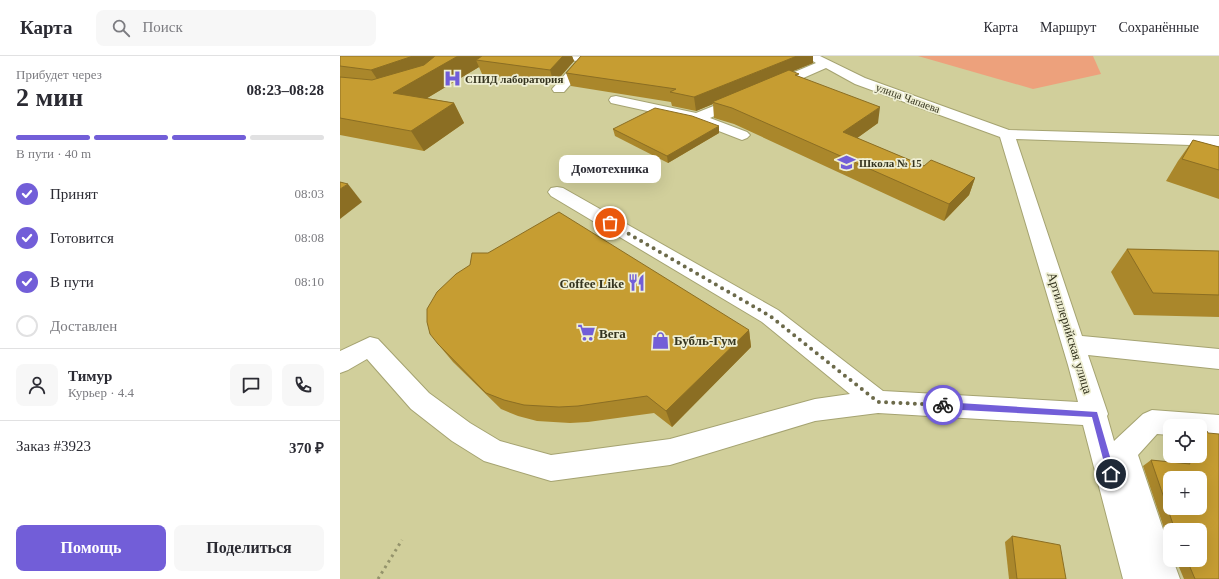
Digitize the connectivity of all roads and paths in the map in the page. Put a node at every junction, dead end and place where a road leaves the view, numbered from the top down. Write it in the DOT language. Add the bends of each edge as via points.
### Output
graph roads {
  1 [pos="567,56"];
  2 [pos="811,56"];
  3 [pos="587,57"];
  4 [pos="622,60"];
  5 [pos="825,64"];
  6 [pos="559,89"];
  7 [pos="616,100"];
  8 [pos="697,118"];
  9 [pos="1007,134"];
  10 [pos="742,135"];
  11 [pos="1219,141"];
  12 [pos="557,192"];
  13 [pos="1074,344"];
  14 [pos="1219,359"];
  15 [pos="340,364"];
  16 [pos="878,402"];
  17 [pos="1095,414"];
  18 [pos="1219,427"];
  19 [pos="402,540"];
  20 [pos="378,579"];
  21 [pos="1139,579"];
  22 [pos="1164,579"];
  1 -- 3 [label="street"];
  2 -- 5 [label="street, улица Чапаева"];
  3 -- 4 [label="street"];
  3 -- 6 [label="street"];
  5 -- 8 [label="street"];
  5 -- 9 [label="street, улица Чапаева" via="860,81"];
  7 -- 8 [label="street"];
  8 -- 10 [label="street"];
  9 -- 11 [label="street, улица Чапаева"];
  9 -- 13 [label="street, Артиллерийская улица"];
  12 -- 16 [label="street" via="770,316"];
  13 -- 14 [label="street"];
  13 -- 17 [label="street, Артиллерийская улица"];
  15 -- 16 [label="street" via="370,346 420,401 461,432 494,452 551,468 670,452 815,410"];
  16 -- 17 [label="street"];
  17 -- 21 [label="street, Артиллерийская улица"];
  18 -- 22 [label="street" via="1152,422 1123,451"];
  19 -- 20 [label="path"];
}
